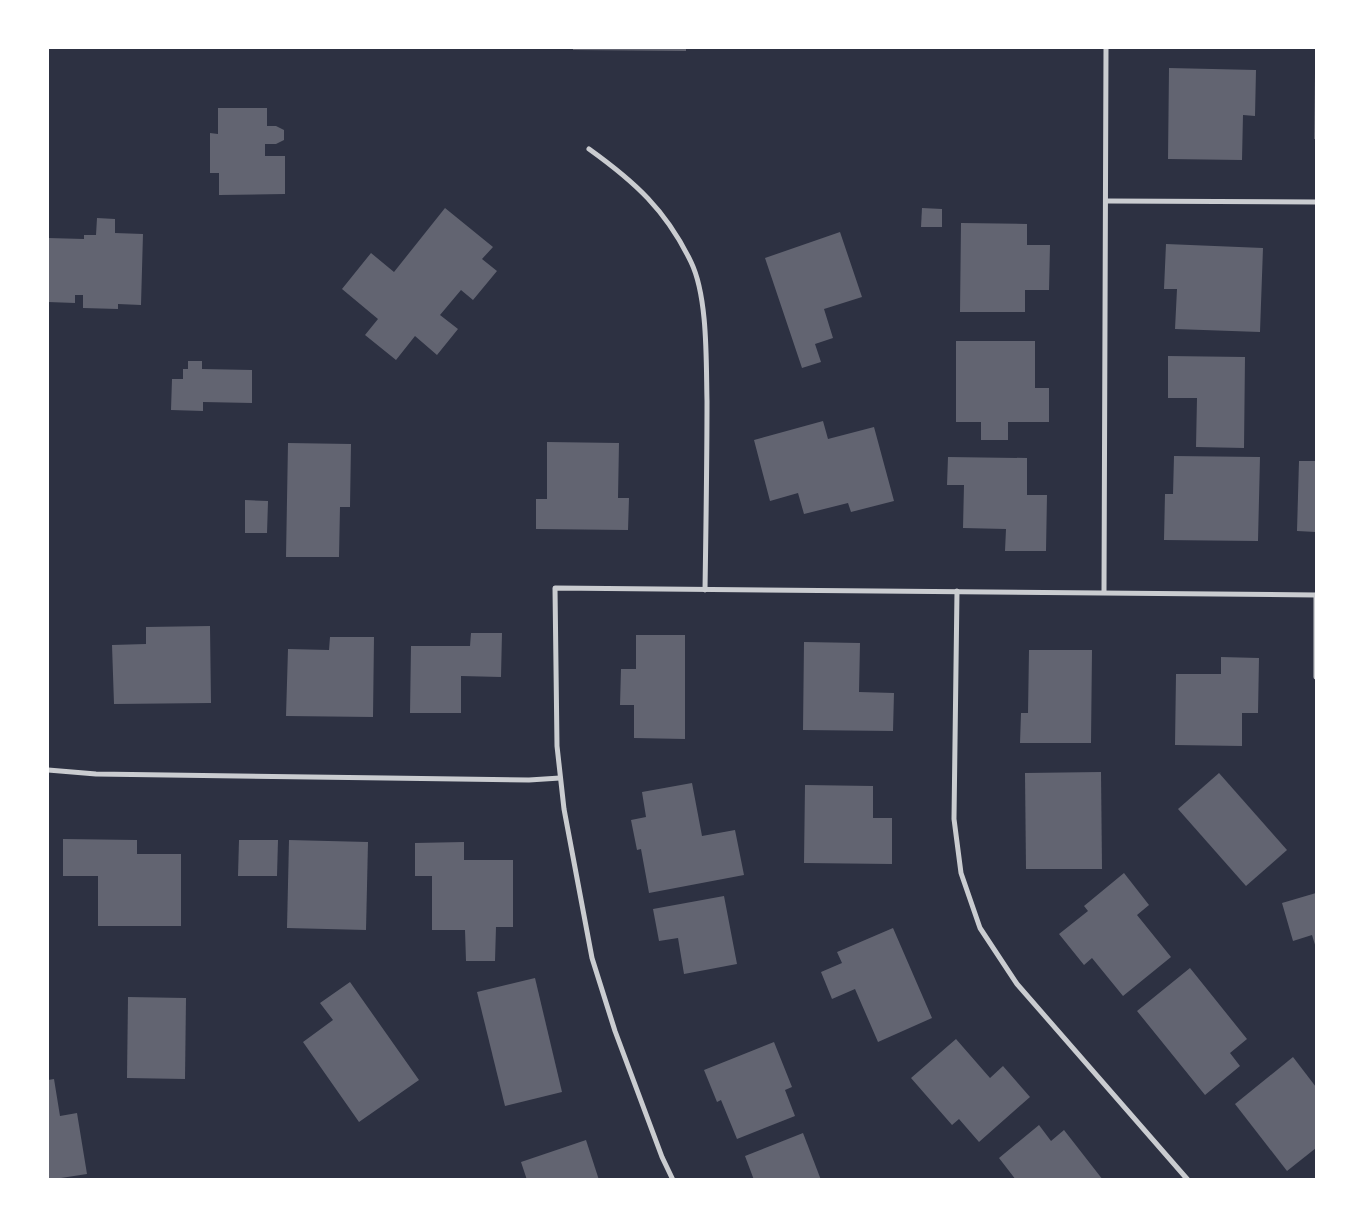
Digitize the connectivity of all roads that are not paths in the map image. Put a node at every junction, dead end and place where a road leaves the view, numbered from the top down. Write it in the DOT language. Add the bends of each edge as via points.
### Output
graph roads {
  1 [pos="1106,48"];
  2 [pos="589,149"];
  3 [pos="1107,201"];
  4 [pos="1316,202"];
  5 [pos="706,590"];
  6 [pos="957,591"];
  7 [pos="1104,592"];
  8 [pos="1316,594"];
  9 [pos="1316,677"];
  10 [pos="48,770"];
  11 [pos="560,778"];
  12 [pos="673,1180"];
  13 [pos="1188,1180"];
  1 -- 3 [label="street"];
  2 -- 5 [label="street" via="628,177 665,216 692,264 703,309 707,369"];
  3 -- 4 [label="street"];
  3 -- 7 [label="street"];
  5 -- 6 [label="street"];
  5 -- 11 [label="street" via="555,588"];
  6 -- 7 [label="street"];
  6 -- 13 [label="street" via="954,819 961,873 980,928 1018,984"];
  7 -- 8 [label="street"];
  8 -- 9 [label="street"];
  10 -- 11 [label="street" via="216,776"];
  11 -- 12 [label="street" via="592,958 615,1031"];
}
